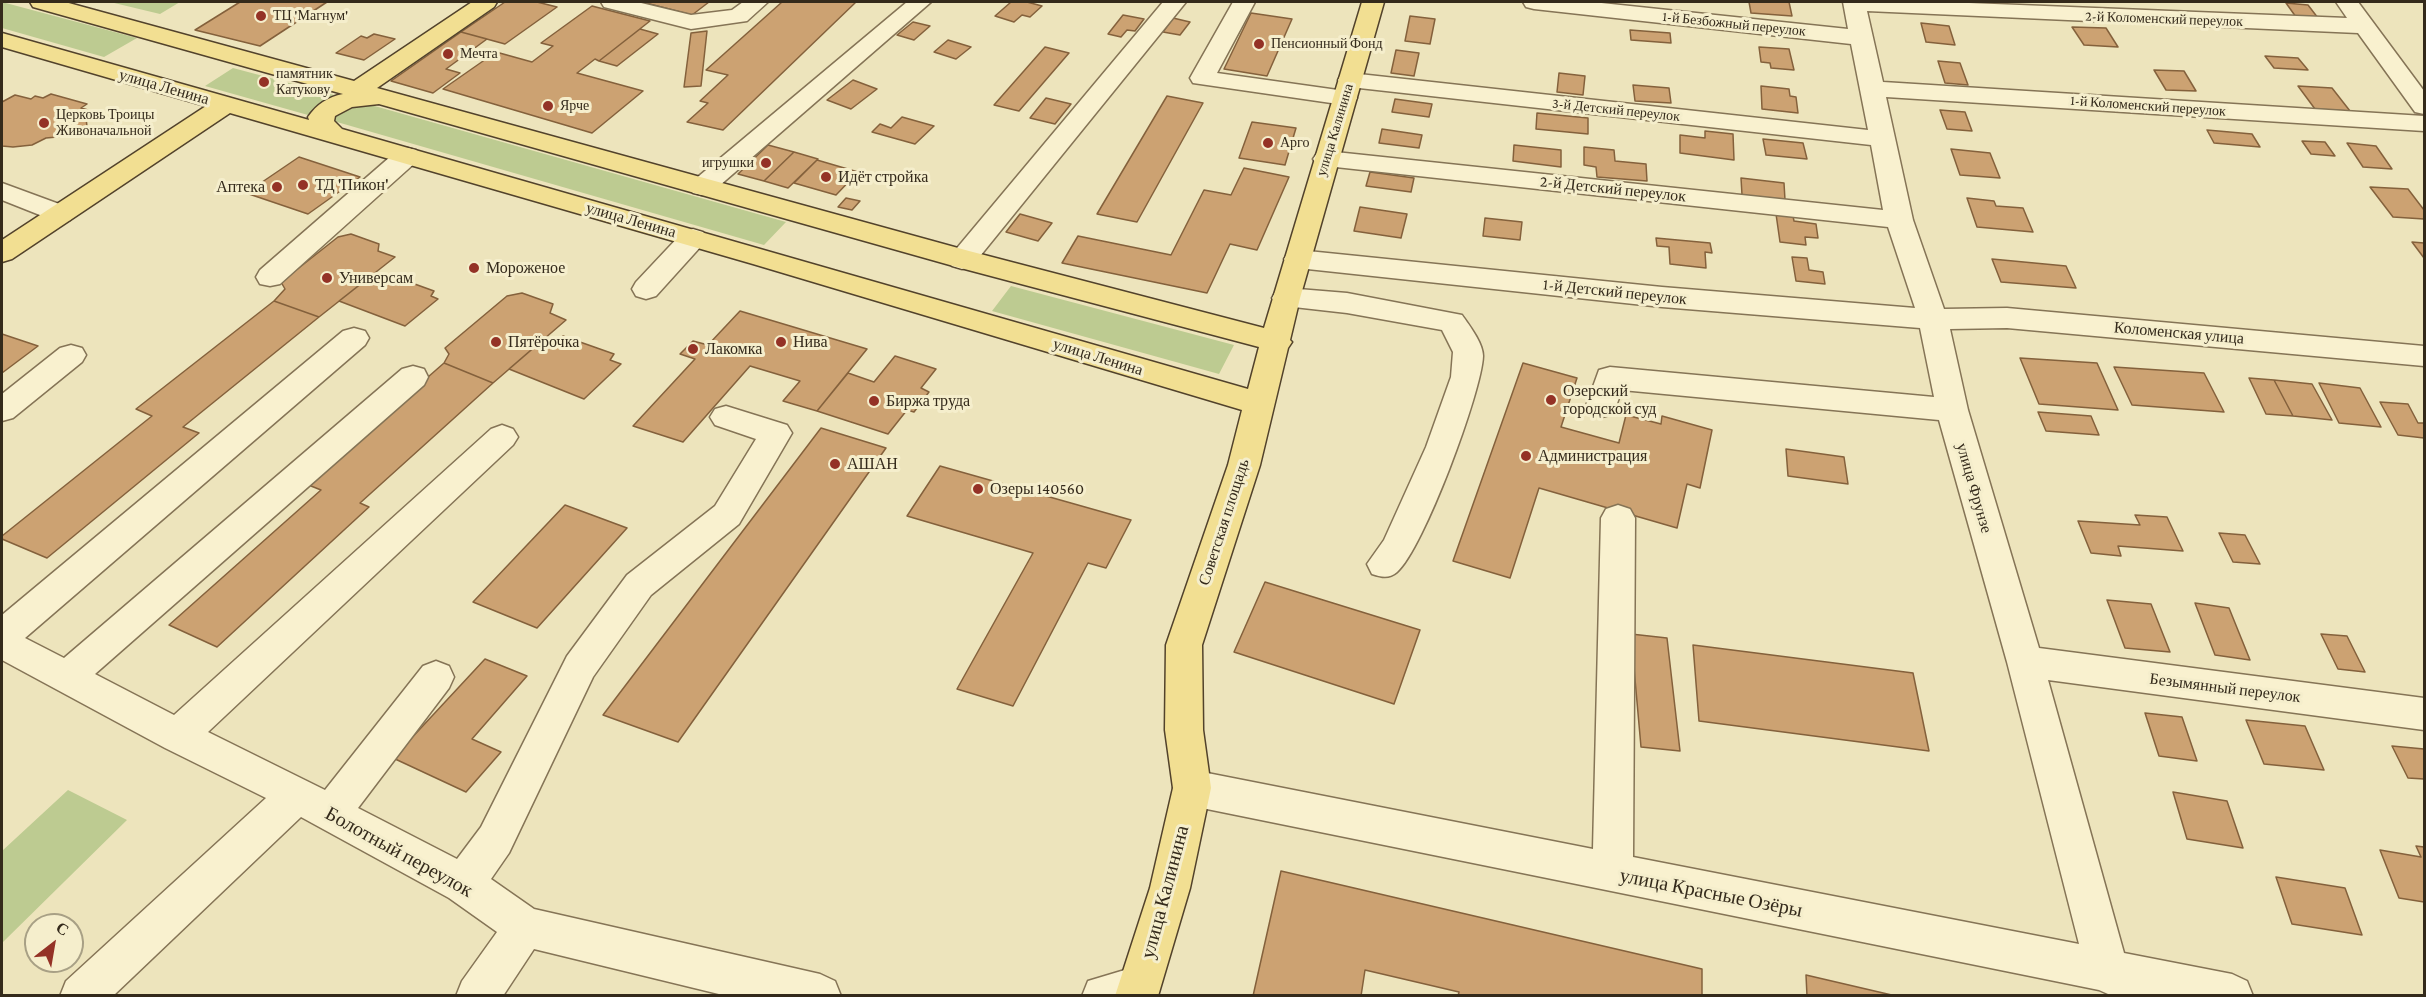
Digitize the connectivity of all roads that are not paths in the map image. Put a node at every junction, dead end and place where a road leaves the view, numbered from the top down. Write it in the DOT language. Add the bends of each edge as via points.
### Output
graph roads {
  1 [pos="41,2"];
  2 [pos="486,2"];
  3 [pos="612,2"];
  4 [pos="757,2"];
  5 [pos="920,2"];
  6 [pos="1174,2"];
  7 [pos="1244,2"];
  8 [pos="1373,2"];
  9 [pos="1534,2"];
  10 [pos="2347,2"];
  11 [pos="1855,3"];
  12 [pos="2364,26"];
  13 [pos="1862,38"];
  14 [pos="2,40"];
  15 [pos="359,89"];
  16 [pos="1347,89"];
  17 [pos="1872,89"];
  18 [pos="389,97"];
  19 [pos="227,105"];
  20 [pos="2424,107"];
  21 [pos="2424,123"];
  22 [pos="333,135"];
  23 [pos="1882,139"];
  24 [pos="407,156"];
  25 [pos="1326,159"];
  26 [pos="702,187"];
  27 [pos="2,191"];
  28 [pos="60,214"];
  29 [pos="1899,220"];
  30 [pos="693,238"];
  31 [pos="2,253"];
  32 [pos="962,260"];
  33 [pos="1298,260"];
  34 [pos="270,277"];
  35 [pos="646,289"];
  36 [pos="1286,298"];
  37 [pos="1933,319"];
  38 [pos="1233,331"];
  39 [pos="354,338"];
  40 [pos="1277,342"];
  41 [pos="72,355"];
  42 [pos="2424,356"];
  43 [pos="413,377"];
  44 [pos="1210,390"];
  45 [pos="1260,404"];
  46 [pos="1602,406"];
  47 [pos="2,410"];
  48 [pos="1952,410"];
  49 [pos="726,417"];
  50 [pos="502,437"];
  51 [pos="1618,518"];
  52 [pos="1384,564"];
  53 [pos="2,636"];
  54 [pos="2,643"];
  55 [pos="2025,662"];
  56 [pos="68,676"];
  57 [pos="436,677"];
  58 [pos="2424,714"];
  59 [pos="178,736"];
  60 [pos="1192,788"];
  61 [pos="313,805"];
  62 [pos="1613,874"];
  63 [pos="463,884"];
  64 [pos="525,927"];
  65 [pos="2108,973"];
  66 [pos="1126,993"];
  67 [pos="81,996"];
  68 [pos="477,996"];
  69 [pos="820,996"];
  70 [pos="2232,996"];
  1 -- 15 [label="main road"];
  2 -- 15 [label="main road"];
  3 -- 4 [label="street" via="691,22 739,16"];
  5 -- 26 [label="street"];
  6 -- 32 [label="street"];
  7 -- 16 [label="street, 3-й Детский переулок" via="1202,78"];
  8 -- 16 [label="main road, улица Калинина"];
  9 -- 13 [label="street, 1-й Безбожный переулок"];
  10 -- 12 [label="street"];
  11 -- 12 [label="street, 2-й Коломенский переулок"];
  11 -- 13 [label="street, улица Фрунзе"];
  12 -- 20 [label="street"];
  13 -- 17 [label="street, улица Фрунзе"];
  14 -- 19 [label="main road, улица Ленина"];
  15 -- 18 [label="main road"];
  16 -- 23 [label="street, 3-й Детский переулок"];
  16 -- 25 [label="main road, улица Калинина"];
  17 -- 21 [label="street, 1-й Коломенский переулок"];
  17 -- 23 [label="street, улица Фрунзе"];
  18 -- 22 [label="main road" via="345,100 326,110 322,123"];
  18 -- 26 [label="main road"];
  19 -- 22 [label="main road, улица Ленина"];
  19 -- 28 [label="main road"];
  22 -- 24 [label="main road, улица Ленина"];
  23 -- 29 [label="street, улица Фрунзе"];
  24 -- 30 [label="main road, улица Ленина"];
  24 -- 34 [label="street"];
  25 -- 29 [label="street, 2-й Детский переулок"];
  25 -- 33 [label="main road, улица Калинина"];
  26 -- 32 [label="main road"];
  27 -- 28 [label="street"];
  28 -- 31 [label="main road"];
  29 -- 37 [label="street, улица Фрунзе"];
  30 -- 35 [label="street"];
  30 -- 44 [label="main road, улица Ленина"];
  32 -- 38 [label="main road"];
  33 -- 36 [label="main road, Советская площадь"];
  33 -- 37 [label="street, 1-й Детский переулок" via="1662,297"];
  36 -- 40 [label="main road, Советская площадь"];
  36 -- 52 [label="street" via="1347,303 1452,322 1468,352 1466,377 1442,447 1398,548"];
  37 -- 42 [label="street, Коломенская улица" via="2007,318"];
  37 -- 48 [label="street, улица Фрунзе"];
  38 -- 40 [label="main road"];
  38 -- 44 [label="main road" via="1256,353 1243,379"];
  39 -- 53 [label="street"];
  40 -- 45 [label="main road, Советская площадь"];
  41 -- 47 [label="street"];
  43 -- 56 [label="street"];
  44 -- 45 [label="main road, улица Ленина"];
  45 -- 60 [label="main road, Советская площадь" via="1244,465 1184,645 1184,730"];
  46 -- 48 [label="street" via="1610,378"];
  48 -- 55 [label="street, улица Фрунзе"];
  49 -- 63 [label="street" via="776,433 727,515 639,585 580,667 495,840"];
  50 -- 59 [label="street"];
  51 -- 62 [label="street"];
  54 -- 56 [label="street, Болотный переулок"];
  55 -- 58 [label="street, Безымянный переулок"];
  55 -- 65 [label="street, улица Фрунзе"];
  56 -- 59 [label="street, Болотный переулок"];
  57 -- 61 [label="street"];
  59 -- 61 [label="street, Болотный переулок"];
  60 -- 62 [label="street, улица Красные Озёры"];
  60 -- 66 [label="main road, улица Калинина" via="1170,888"];
  61 -- 63 [label="street, Болотный переулок"];
  61 -- 67 [label="street"];
  62 -- 65 [label="street, улица Красные Озёры"];
  63 -- 64 [label="street, Болотный переулок"];
  64 -- 68 [label="street"];
  64 -- 69 [label="street, Болотный переулок"];
  65 -- 70 [label="street, улица Красные Озёры"];
}
